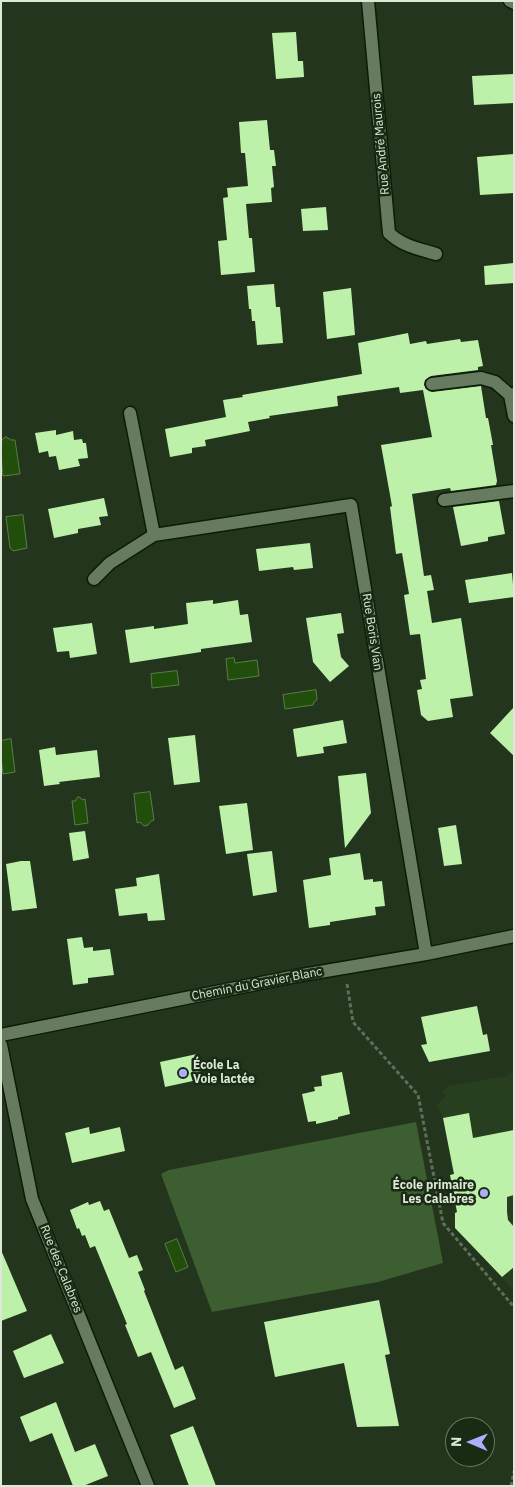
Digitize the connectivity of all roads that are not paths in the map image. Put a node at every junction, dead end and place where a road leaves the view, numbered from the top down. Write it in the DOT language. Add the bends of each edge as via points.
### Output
graph roads {
  1 [pos="368,1"];
  2 [pos="510,1"];
  3 [pos="514,3"];
  4 [pos="436,254"];
  5 [pos="432,384"];
  6 [pos="512,394"];
  7 [pos="130,412"];
  8 [pos="514,416"];
  9 [pos="514,491"];
  10 [pos="444,500"];
  11 [pos="154,535"];
  12 [pos="94,579"];
  13 [pos="514,936"];
  14 [pos="426,954"];
  15 [pos="1,1035"];
  16 [pos="1,1044"];
  17 [pos="148,1486"];
  1 -- 4 [label="street, Rue André Maurois" via="389,233 404,244"];
  2 -- 3 [label="street"];
  5 -- 6 [label="street" via="481,378 495,382"];
  6 -- 8 [label="street"];
  7 -- 11 [label="street"];
  9 -- 10 [label="street"];
  11 -- 12 [label="street, Rue Boris Vian" via="110,563"];
  11 -- 14 [label="street, Rue Boris Vian" via="351,505"];
  13 -- 14 [label="street, Chemin du Gravier Blanc"];
  14 -- 15 [label="street, Chemin du Gravier Blanc" via="296,976"];
  16 -- 17 [label="street, Rue des Calabres" via="32,1199"];
}
